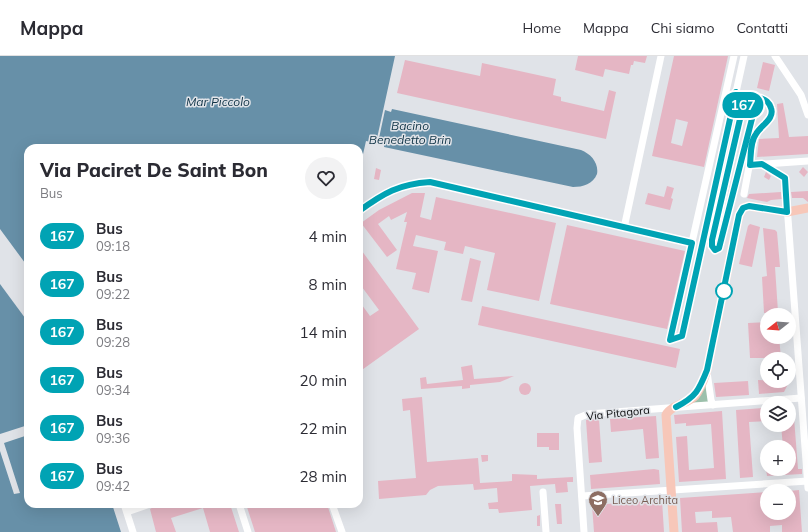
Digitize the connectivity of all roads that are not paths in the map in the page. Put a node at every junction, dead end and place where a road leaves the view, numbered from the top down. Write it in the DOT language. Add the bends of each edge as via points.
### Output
graph roads {
  1 [pos="662,56"];
  2 [pos="734,56"];
  3 [pos="744,56"];
  4 [pos="775,56"];
  5 [pos="736,92"];
  6 [pos="808,115"];
  7 [pos="808,161"];
  8 [pos="762,164"];
  9 [pos="750,165"];
  10 [pos="743,200"];
  11 [pos="363,208"];
  12 [pos="807,208"];
  13 [pos="787,212"];
  14 [pos="624,228"];
  15 [pos="692,243"];
  16 [pos="707,370"];
  17 [pos="802,398"];
  18 [pos="713,405"];
  19 [pos="676,407"];
  20 [pos="808,481"];
  21 [pos="808,488"];
  22 [pos="671,490"];
  23 [pos="543,492"];
  24 [pos="582,496"];
  25 [pos="126,508"];
  26 [pos="138,508"];
  27 [pos="240,508"];
  28 [pos="333,508"];
  29 [pos="127,512"];
  30 [pos="134,532"];
  31 [pos="248,532"];
  32 [pos="342,532"];
  33 [pos="546,532"];
  34 [pos="584,532"];
  35 [pos="674,532"];
  1 -- 14 [label="street"];
  2 -- 15 [label="street"];
  3 -- 5 [label="street"];
  4 -- 6 [label="street" via="801,95"];
  5 -- 9 [label="street" via="742,98 743,106 712,240 715,250 719,248 756,103 760,98 770,104 773,112 772,117 755,134"];
  5 -- 15 [label="street" via="682,336 670,340"];
  7 -- 8 [label="street"];
  8 -- 9 [label="street"];
  8 -- 13 [label="street" via="785,178"];
  9 -- 10 [label="street"];
  10 -- 13 [label="main road" via="749,206"];
  10 -- 16 [label="main road"];
  11 -- 14 [label="street" via="393,189 410,183 430,182"];
  12 -- 13 [label="main road"];
  13 -- 17 [label="street"];
  14 -- 15 [label="street"];
  16 -- 18 [label="street"];
  16 -- 19 [label="main road" via="695,396"];
  17 -- 18 [label="street"];
  17 -- 20 [label="street"];
  18 -- 19 [label="street"];
  19 -- 22 [label="main road" via="668,411 666,416"];
  19 -- 24 [label="street, Via Pitagora" via="588,414 578,418"];
  20 -- 21 [label="street"];
  20 -- 22 [label="street"];
  22 -- 24 [label="street"];
  22 -- 35 [label="main road"];
  23 -- 33 [label="street"];
  24 -- 34 [label="street, Via Pitagora"];
  25 -- 29 [label="street"];
  26 -- 29 [label="street"];
  27 -- 31 [label="street"];
  28 -- 32 [label="street"];
  29 -- 30 [label="street"];
}
